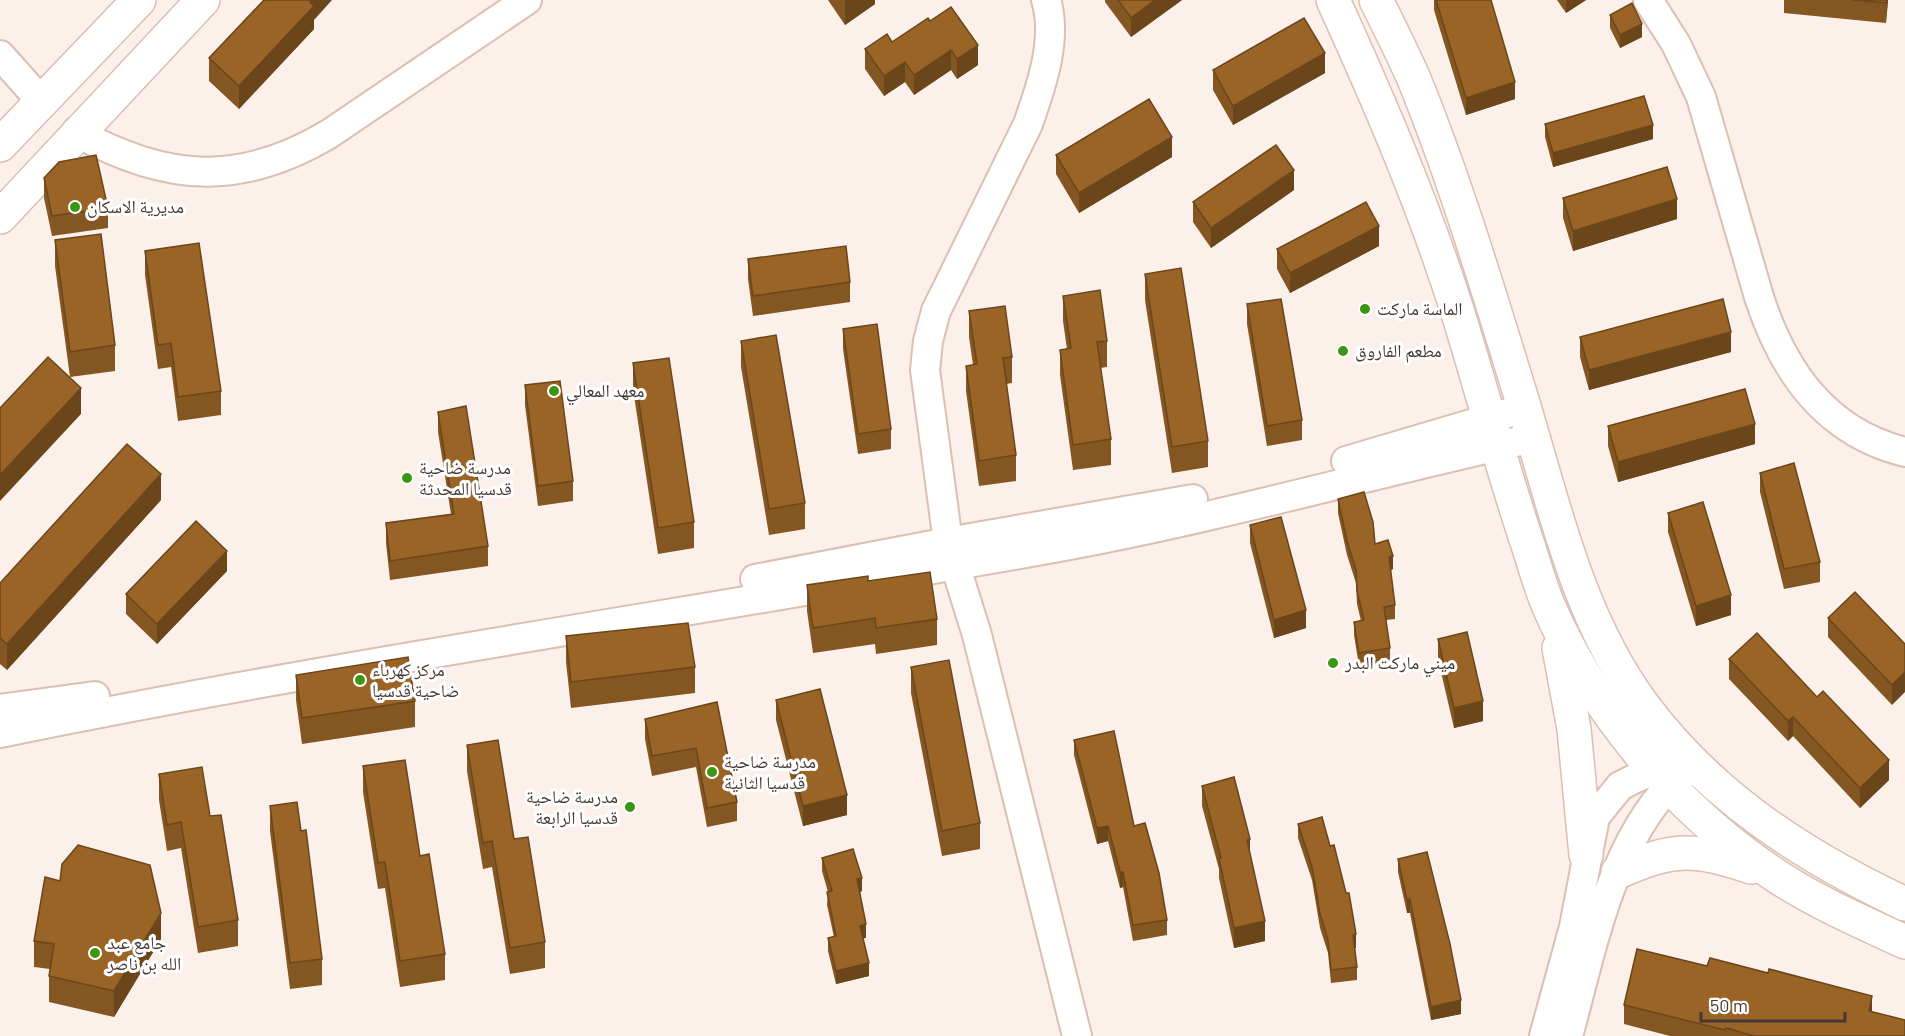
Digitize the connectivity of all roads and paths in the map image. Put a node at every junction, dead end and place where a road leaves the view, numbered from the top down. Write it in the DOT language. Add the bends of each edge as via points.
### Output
graph roads {
  1 [pos="139,0"];
  2 [pos="203,0"];
  3 [pos="527,0"];
  4 [pos="1046,0"];
  5 [pos="1333,0"];
  6 [pos="1376,0"];
  7 [pos="1648,0"];
  8 [pos="0,55"];
  9 [pos="41,101"];
  10 [pos="76,132"];
  11 [pos="0,145"];
  12 [pos="0,217"];
  13 [pos="1529,423"];
  14 [pos="1492,432"];
  15 [pos="1905,452"];
  16 [pos="952,553"];
  17 [pos="1548,605"];
  18 [pos="153,695"];
  19 [pos="0,709"];
  20 [pos="0,734"];
  21 [pos="1690,759"];
  22 [pos="1662,776"];
  23 [pos="1586,855"];
  24 [pos="1618,872"];
  25 [pos="1774,875"];
  26 [pos="1905,904"];
  27 [pos="1905,942"];
  28 [pos="1077,1036"];
  29 [pos="1544,1036"];
  30 [pos="1568,1036"];
  1 -- 9 [label="main road"];
  2 -- 10 [label="main road"];
  3 -- 10 [label="street" via="329,134 297,153 261,166 222,171 161,166 103,147"];
  4 -- 16 [label="street" via="1050,31 1039,92 1028,124 940,300 928,340 928,402"];
  5 -- 14 [label="main road" via="1421,205"];
  6 -- 13 [label="main road" via="1414,79 1492,300"];
  7 -- 15 [label="street" via="1676,44 1701,98 1756,286 1784,360 1805,390 1832,415 1861,435"];
  8 -- 9 [label="street"];
  9 -- 11 [label="main road"];
  10 -- 12 [label="main road"];
  13 -- 14 [label="street"];
  13 -- 21 [label="main road" via="1582,591 1608,650 1642,704"];
  14 -- 16 [label="street" via="1151,519"];
  14 -- 17 [label="main road"];
  16 -- 18 [label="street" via="632,604 450,643"];
  16 -- 28 [label="street" via="977,635"];
  17 -- 22 [label="main road" via="1578,667 1616,724"];
  17 -- 23 [label="main road" via="1574,729"];
  18 -- 19 [label="street"];
  18 -- 20 [label="street"];
  21 -- 22 [label="street"];
  21 -- 26 [label="main road" via="1759,821 1801,850"];
  22 -- 23 [label="street" via="1620,786 1606,800 1595,817"];
  22 -- 24 [label="street"];
  22 -- 25 [label="main road" via="1694,812"];
  23 -- 24 [label="street"];
  23 -- 29 [label="street" via="1574,927"];
  24 -- 25 [label="main road" via="1673,852 1700,852"];
  24 -- 30 [label="street"];
  25 -- 27 [label="main road"];
}
